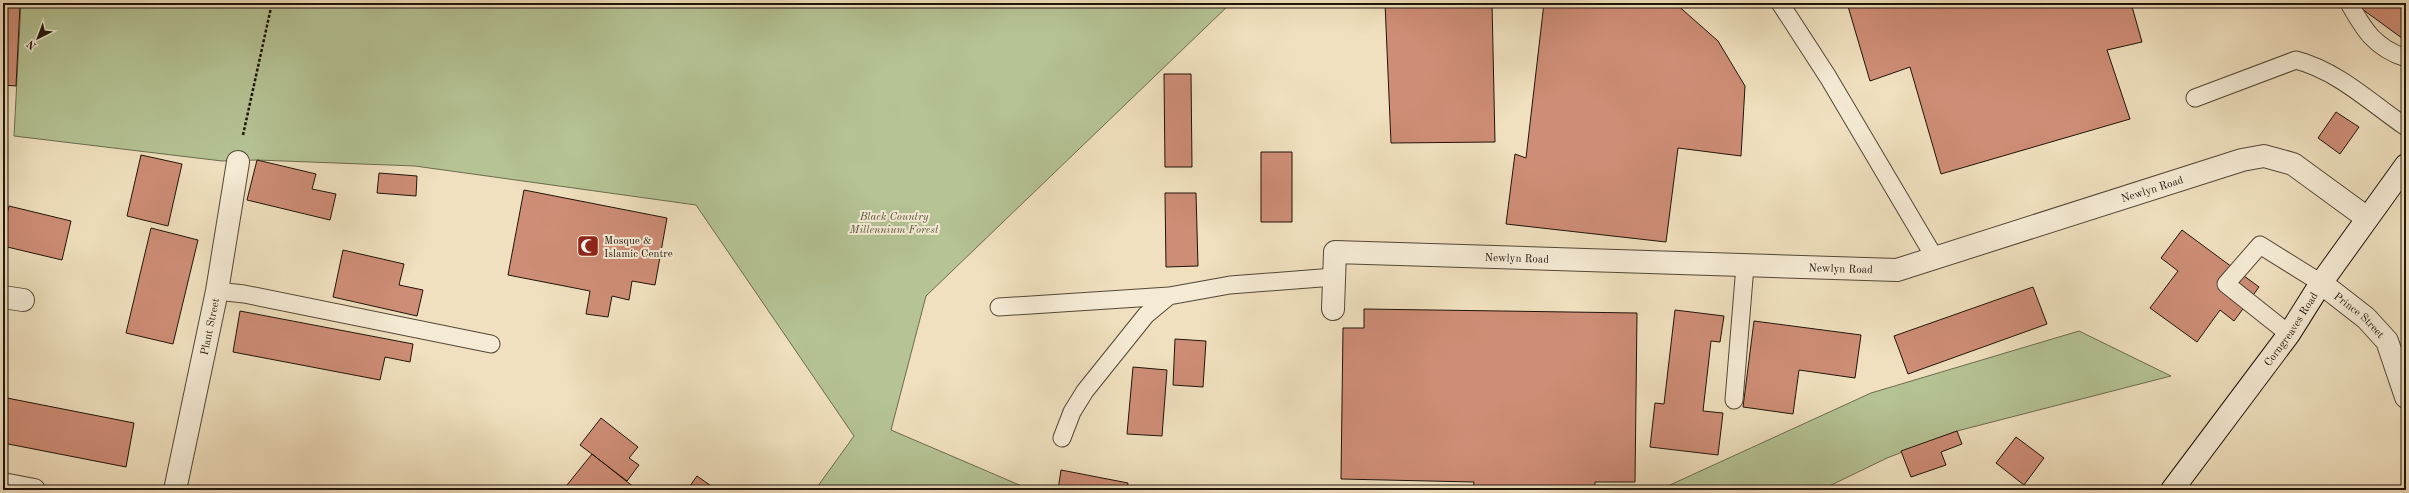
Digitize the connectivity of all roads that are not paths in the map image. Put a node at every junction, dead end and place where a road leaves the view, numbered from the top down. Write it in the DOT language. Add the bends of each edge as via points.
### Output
graph roads {
  1 [pos="1780,3"];
  2 [pos="2349,3"];
  3 [pos="2406,58"];
  4 [pos="2195,98"];
  5 [pos="2406,127"];
  6 [pos="238,162"];
  7 [pos="2406,165"];
  8 [pos="2367,218"];
  9 [pos="1935,258"];
  10 [pos="1745,266"];
  11 [pos="1334,277"];
  12 [pos="2321,284"];
  13 [pos="217,292"];
  14 [pos="1169,296"];
  15 [pos="999,307"];
  16 [pos="1333,309"];
  17 [pos="2289,334"];
  18 [pos="491,344"];
  19 [pos="2406,396"];
  20 [pos="1734,400"];
  21 [pos="1062,438"];
  22 [pos="3,484"];
  23 [pos="34,490"];
  24 [pos="175,490"];
  25 [pos="2172,490"];
  1 -- 9 [label="lane" via="1828,77"];
  2 -- 3 [label="lane" via="2364,29 2377,42 2390,52"];
  4 -- 5 [label="lane" via="2296,60 2333,75"];
  6 -- 13 [label="street, Plant Street"];
  7 -- 8 [label="street, Corngreaves Road"];
  8 -- 9 [label="street, Newlyn Road" via="2293,164 2264,156 2242,160"];
  8 -- 12 [label="street, Corngreaves Road"];
  9 -- 10 [label="street, Newlyn Road" via="1897,270"];
  10 -- 11 [label="street, Newlyn Road" via="1335,252"];
  10 -- 20 [label="lane"];
  11 -- 14 [label="lane" via="1230,285"];
  11 -- 16 [label="street, Newlyn Road"];
  12 -- 17 [label="street, Corngreaves Road"];
  12 -- 17 [label="lane" via="2260,244 2226,284"];
  12 -- 19 [label="street, Prince Street" via="2366,318 2387,341"];
  13 -- 18 [label="lane" via="244,294"];
  13 -- 24 [label="street, Plant Street"];
  14 -- 15 [label="lane"];
  14 -- 21 [label="lane" via="1146,316 1085,391 1072,412"];
  17 -- 25 [label="street, Corngreaves Road"];
  22 -- 23 [label="street"];
}
